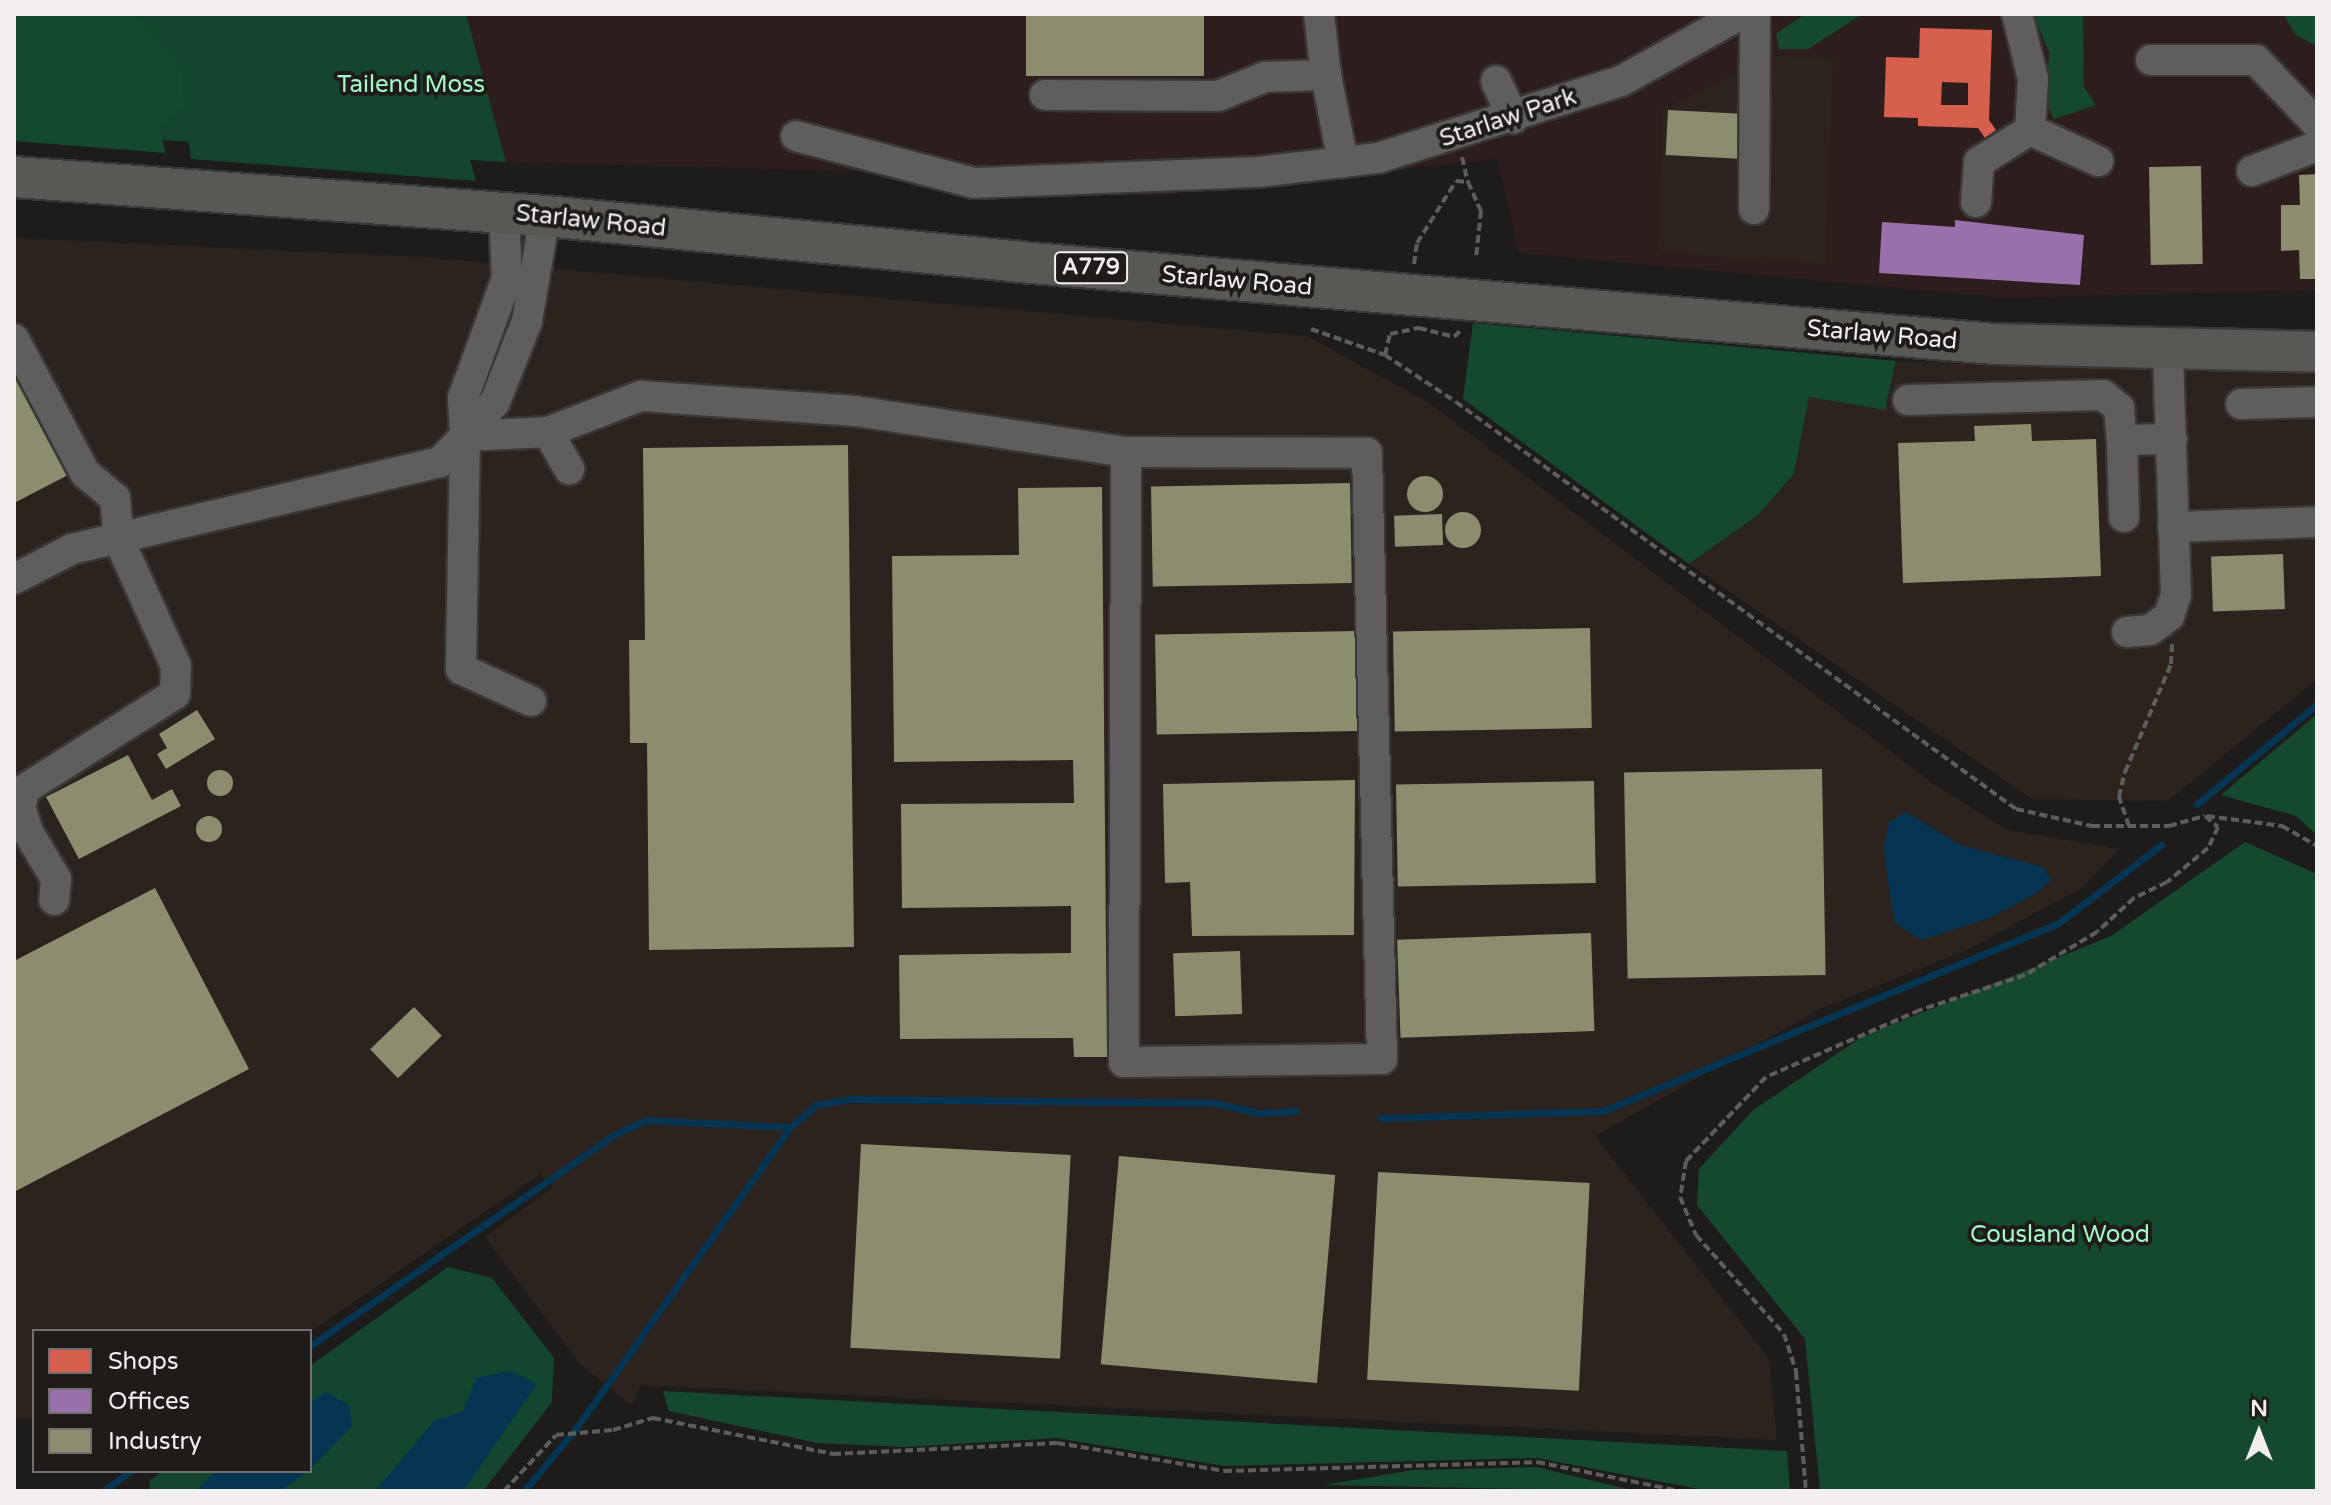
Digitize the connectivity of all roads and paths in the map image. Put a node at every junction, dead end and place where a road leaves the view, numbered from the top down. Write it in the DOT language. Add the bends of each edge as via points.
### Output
graph roads {
  1 [pos="1319,14"];
  2 [pos="1741,14"];
  3 [pos="1755,14"];
  4 [pos="2017,14"];
  5 [pos="2151,60"];
  6 [pos="1326,75"];
  7 [pos="1496,81"];
  8 [pos="1045,95"];
  9 [pos="1513,118"];
  10 [pos="2317,124"];
  11 [pos="2030,130"];
  12 [pos="796,136"];
  13 [pos="2317,146"];
  14 [pos="2098,161"];
  15 [pos="1343,162"];
  16 [pos="2252,171"];
  17 [pos="14,177"];
  18 [pos="1976,202"];
  19 [pos="1754,209"];
  20 [pos="504,213"];
  21 [pos="545,216"];
  22 [pos="1476,258"];
  23 [pos="1413,274"];
  24 [pos="1464,324"];
  25 [pos="1311,329"];
  26 [pos="14,339"];
  27 [pos="2168,351"];
  28 [pos="2317,352"];
  29 [pos="2245,354"];
  30 [pos="1385,355"];
  31 [pos="2171,392"];
  32 [pos="1908,400"];
  33 [pos="2317,402"];
  34 [pos="2241,404"];
  35 [pos="548,432"];
  36 [pos="465,436"];
  37 [pos="2172,439"];
  38 [pos="2122,440"];
  39 [pos="1126,452"];
  40 [pos="569,469"];
  41 [pos="2124,517"];
  42 [pos="2317,522"];
  43 [pos="2173,527"];
  44 [pos="119,540"];
  45 [pos="14,579"];
  46 [pos="2169,616"];
  47 [pos="2127,632"];
  48 [pos="531,701"];
  49 [pos="2205,816"];
  50 [pos="2129,826"];
  51 [pos="2317,846"];
  52 [pos="54,900"];
  53 [pos="504,1491"];
  54 [pos="1680,1491"];
  55 [pos="1806,1491"];
  1 -- 6 [label="street"];
  2 -- 9 [label="street, Starlaw Park" via="1621,81"];
  3 -- 19 [label="street"];
  4 -- 11 [label="street" via="2033,79"];
  5 -- 10 [label="street" via="2256,60"];
  6 -- 8 [label="street" via="1265,77 1218,96"];
  6 -- 15 [label="street"];
  7 -- 9 [label="street"];
  9 -- 15 [label="street, Starlaw Park" via="1378,158"];
  11 -- 14 [label="street"];
  11 -- 18 [label="street" via="1979,162"];
  12 -- 15 [label="street, Starlaw Park" via="974,183 1258,172"];
  13 -- 16 [label="street"];
  17 -- 20 [label="main road, Starlaw Road / A779"];
  20 -- 21 [label="main road, Starlaw Road / A779"];
  20 -- 36 [label="street" via="507,278 463,398"];
  21 -- 27 [label="main road, Starlaw Road / A779" via="1678,319 1995,344"];
  21 -- 36 [label="street" via="527,321 495,402"];
  22 -- 23 [label="path" via="1481,211 1468,182 1456,181 1417,243"];
  24 -- 30 [label="path" via="1454,337 1419,328 1390,334"];
  25 -- 30 [label="path"];
  26 -- 44 [label="street" via="85,473 115,498"];
  27 -- 29 [label="main road, Starlaw Road / A779"];
  27 -- 31 [label="street"];
  28 -- 29 [label="main road, Starlaw Road / A779"];
  29 -- 31 [label="street" via="2210,359"];
  30 -- 50 [label="path" via="2016,809 2092,826"];
  31 -- 37 [label="street"];
  32 -- 38 [label="street" via="2103,395 2119,408"];
  33 -- 34 [label="street"];
  35 -- 36 [label="street"];
  35 -- 39 [label="street" via="641,396 855,411"];
  35 -- 40 [label="street"];
  36 -- 44 [label="street" via="440,462"];
  36 -- 48 [label="street" via="461,669"];
  37 -- 38 [label="street"];
  37 -- 43 [label="street"];
  38 -- 41 [label="street"];
  39 -- 39 [label="street" via="1367,453 1382,1059 1124,1062"];
  42 -- 43 [label="street"];
  43 -- 46 [label="street" via="2176,595"];
  44 -- 45 [label="street" via="72,549"];
  44 -- 52 [label="street" via="176,666 175,694 25,789 20,806 28,832 56,879"];
  46 -- 47 [label="street" via="2150,630"];
  46 -- 50 [label="path" via="2171,664 2145,719 2119,797"];
  49 -- 50 [label="path" via="2169,826"];
  49 -- 51 [label="path" via="2282,826"];
  49 -- 55 [label="path" via="2218,827 2208,848 2167,882 2134,898 2097,932 2025,975 1920,1010 1766,1077 1686,1161 1680,1197 1696,1235 1784,1334 1796,1372"];
  53 -- 54 [label="path" via="556,1435 653,1418 833,1454 1057,1443 1224,1471 1537,1462"];
}
